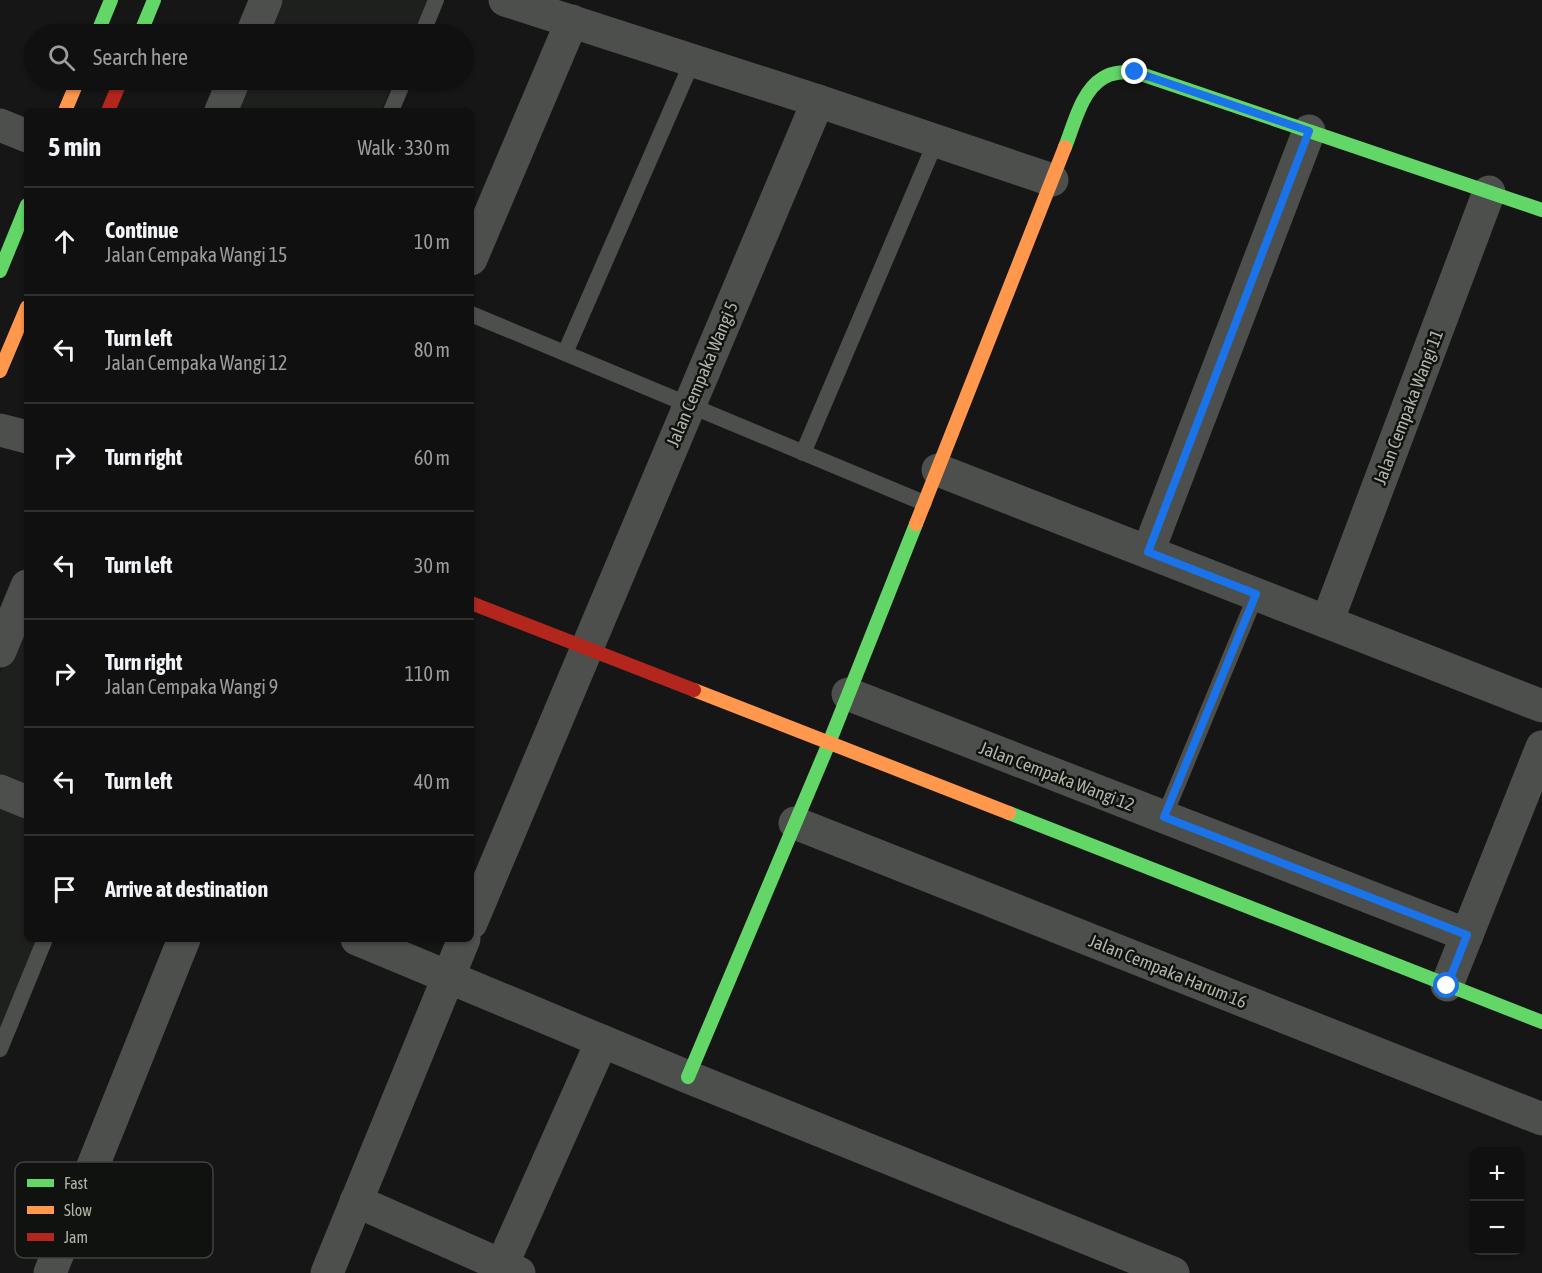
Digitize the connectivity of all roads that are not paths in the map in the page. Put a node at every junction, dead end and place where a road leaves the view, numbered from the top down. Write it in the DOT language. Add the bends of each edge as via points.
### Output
graph roads {
  1 [pos="111,0"];
  2 [pos="154,0"];
  3 [pos="266,0"];
  4 [pos="436,0"];
  5 [pos="505,0"];
  6 [pos="572,21"];
  7 [pos="101,24"];
  8 [pos="144,24"];
  9 [pos="256,24"];
  10 [pos="426,24"];
  11 [pos="693,60"];
  12 [pos="74,90"];
  13 [pos="117,90"];
  14 [pos="230,90"];
  15 [pos="400,90"];
  16 [pos="818,101"];
  17 [pos="66,108"];
  18 [pos="109,108"];
  19 [pos="222,108"];
  20 [pos="392,108"];
  21 [pos="0,124"];
  22 [pos="1309,131"];
  23 [pos="24,135"];
  24 [pos="936,141"];
  25 [pos="1052,180"];
  26 [pos="1489,192"];
  27 [pos="24,209"];
  28 [pos="1542,210"];
  29 [pos="7,234"];
  30 [pos="474,252"];
  31 [pos="0,271"];
  32 [pos="24,314"];
  33 [pos="474,315"];
  34 [pos="565,353"];
  35 [pos="0,372"];
  36 [pos="689,405"];
  37 [pos="0,430"];
  38 [pos="24,436"];
  39 [pos="803,453"];
  40 [pos="938,470"];
  41 [pos="924,503"];
  42 [pos="1148,552"];
  43 [pos="24,593"];
  44 [pos="1256,594"];
  45 [pos="474,604"];
  46 [pos="1327,622"];
  47 [pos="586,648"];
  48 [pos="0,651"];
  49 [pos="848,694"];
  50 [pos="1542,706"];
  51 [pos="829,742"];
  52 [pos="1542,747"];
  53 [pos="0,791"];
  54 [pos="24,801"];
  55 [pos="1164,817"];
  56 [pos="795,823"];
  57 [pos="474,916"];
  58 [pos="1467,935"];
  59 [pos="44,942"];
  60 [pos="183,942"];
  61 [pos="364,942"];
  62 [pos="463,942"];
  63 [pos="448,977"];
  64 [pos="1447,986"];
  65 [pos="1542,1022"];
  66 [pos="602,1041"];
  67 [pos="0,1049"];
  68 [pos="688,1077"];
  69 [pos="1542,1119"];
  70 [pos="95,1162"];
  71 [pos="356,1201"];
  72 [pos="56,1258"];
  73 [pos="511,1269"];
  74 [pos="50,1273"];
  75 [pos="327,1273"];
  76 [pos="1173,1273"];
  1 -- 7 [label="main road"];
  2 -- 8 [label="main road"];
  3 -- 9 [label="street"];
  4 -- 10 [label="lane"];
  5 -- 6 [label="street"];
  6 -- 11 [label="street"];
  6 -- 30 [label="street"];
  11 -- 16 [label="street"];
  11 -- 34 [label="lane"];
  12 -- 17 [label="main road"];
  13 -- 18 [label="main road"];
  14 -- 19 [label="street"];
  15 -- 20 [label="lane"];
  16 -- 24 [label="street"];
  16 -- 36 [label="street, Jalan Cempaka Wangi 5"];
  21 -- 23 [label="street"];
  22 -- 25 [label="main road" via="1135,72 1107,74 1092,86 1082,104"];
  22 -- 26 [label="main road"];
  22 -- 42 [label="street"];
  24 -- 25 [label="street"];
  24 -- 39 [label="lane"];
  25 -- 40 [label="main road"];
  26 -- 28 [label="main road"];
  26 -- 46 [label="street, Jalan Cempaka Wangi 11"];
  27 -- 29 [label="main road"];
  29 -- 31 [label="main road"];
  32 -- 35 [label="main road"];
  33 -- 34 [label="lane"];
  34 -- 36 [label="lane"];
  36 -- 39 [label="lane"];
  36 -- 47 [label="street, Jalan Cempaka Wangi 5"];
  37 -- 38 [label="street"];
  39 -- 41 [label="lane"];
  40 -- 41 [label="main road"];
  40 -- 42 [label="street"];
  41 -- 49 [label="main road"];
  42 -- 44 [label="street"];
  43 -- 48 [label="street"];
  44 -- 46 [label="street"];
  44 -- 55 [label="lane"];
  45 -- 47 [label="main road"];
  46 -- 50 [label="street"];
  47 -- 51 [label="main road"];
  47 -- 57 [label="street, Jalan Cempaka Wangi 5"];
  49 -- 51 [label="main road"];
  49 -- 55 [label="street, Jalan Cempaka Wangi 12"];
  51 -- 56 [label="main road"];
  51 -- 64 [label="main road"];
  52 -- 58 [label="street"];
  53 -- 54 [label="street"];
  55 -- 58 [label="street, Jalan Cempaka Wangi 12"];
  56 -- 68 [label="main road"];
  56 -- 69 [label="street, Jalan Cempaka Harum 16"];
  58 -- 64 [label="street"];
  59 -- 67 [label="lane"];
  60 -- 70 [label="street"];
  61 -- 63 [label="street"];
  62 -- 63 [label="street"];
  63 -- 66 [label="street"];
  63 -- 71 [label="street"];
  64 -- 65 [label="main road"];
  66 -- 68 [label="street"];
  66 -- 73 [label="street"];
  68 -- 76 [label="street"];
  71 -- 73 [label="street"];
  71 -- 75 [label="street"];
  72 -- 74 [label="street"];
}
